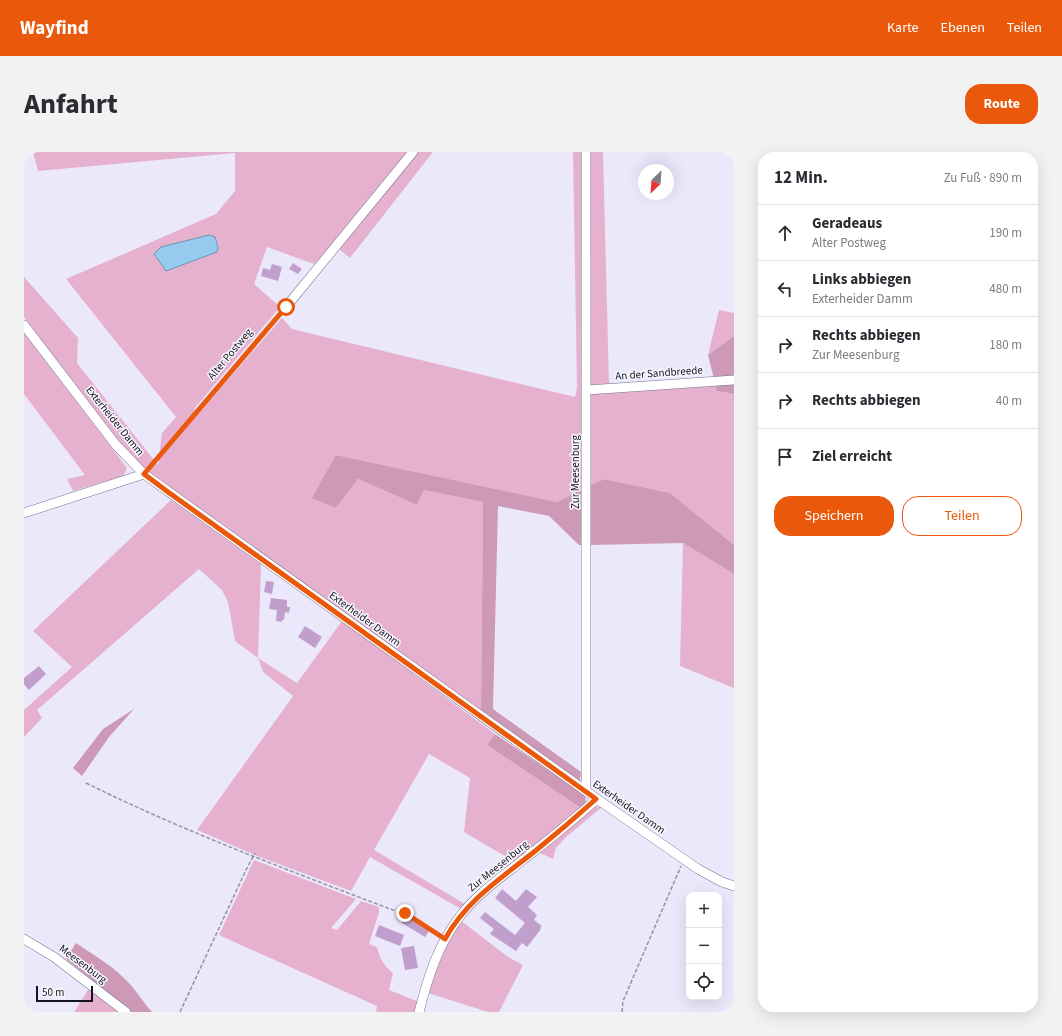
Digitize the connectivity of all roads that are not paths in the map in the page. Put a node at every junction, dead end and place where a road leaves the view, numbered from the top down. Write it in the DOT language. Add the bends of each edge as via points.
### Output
graph roads {
  1 [pos="413,152"];
  2 [pos="586,152"];
  3 [pos="286,307"];
  4 [pos="24,325"];
  5 [pos="734,380"];
  6 [pos="587,390"];
  7 [pos="144,474"];
  8 [pos="24,513"];
  9 [pos="586,791"];
  10 [pos="596,799"];
  11 [pos="734,886"];
  12 [pos="24,939"];
  13 [pos="126,1012"];
  14 [pos="419,1012"];
  1 -- 3 [label="street"];
  2 -- 6 [label="street, Zur Meesenburg"];
  4 -- 7 [label="street, Exterheider Damm" via="116,445"];
  5 -- 6 [label="street, An der Sandbreede"];
  6 -- 9 [label="street, Zur Meesenburg"];
  7 -- 8 [label="street"];
  7 -- 9 [label="street, Exterheider Damm"];
  9 -- 10 [label="street, Exterheider Damm"];
  10 -- 11 [label="street, Exterheider Damm" via="698,869"];
  10 -- 14 [label="street, Zur Meesenburg" via="556,835 475,898 460,916 434,961"];
  12 -- 13 [label="street, Meesenburg" via="54,957"];
}
